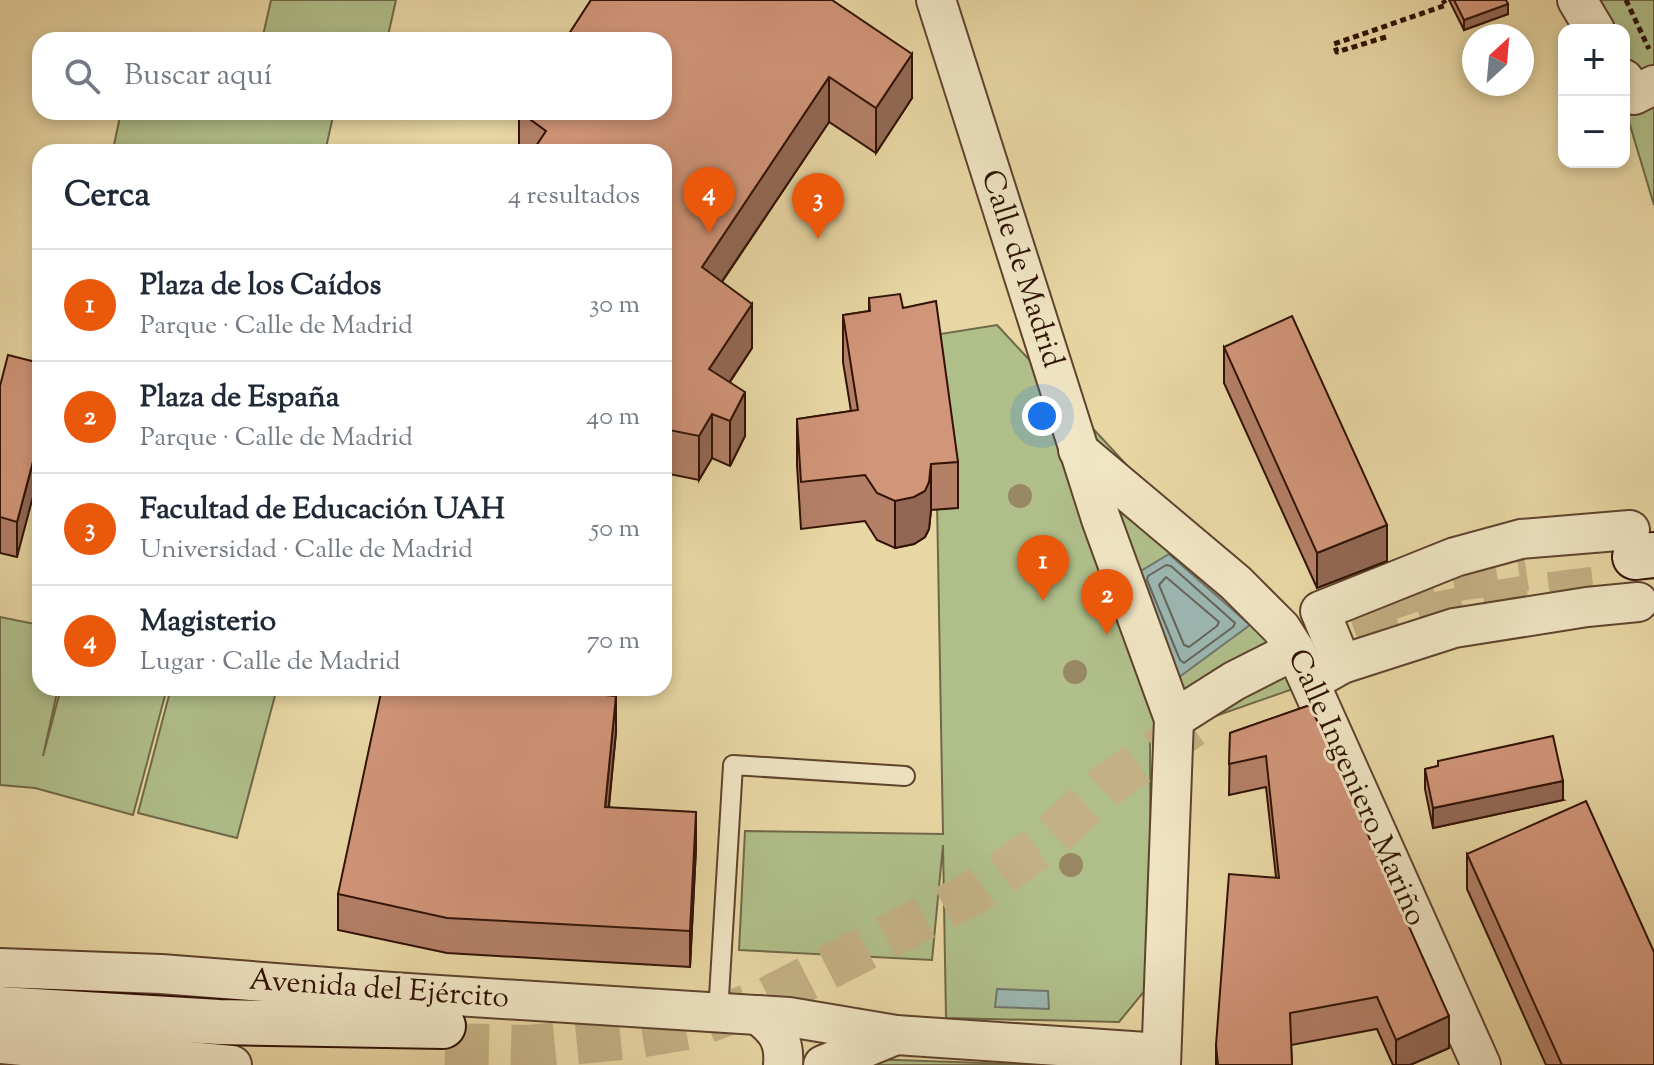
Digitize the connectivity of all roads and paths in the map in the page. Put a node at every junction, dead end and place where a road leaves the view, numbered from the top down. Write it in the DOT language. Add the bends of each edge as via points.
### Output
graph roads {
  1 [pos="936,0"];
  2 [pos="1443,0"];
  3 [pos="1575,0"];
  4 [pos="1626,0"];
  5 [pos="1577,24"];
  6 [pos="1591,24"];
  7 [pos="1386,37"];
  8 [pos="1654,57"];
  9 [pos="1654,85"];
  10 [pos="1630,89"];
  11 [pos="1078,450"];
  12 [pos="1642,569"];
  13 [pos="1307,656"];
  14 [pos="1171,709"];
  15 [pos="905,776"];
  16 [pos="0,968"];
  17 [pos="0,1009"];
  18 [pos="718,1013"];
  19 [pos="758,1015"];
  20 [pos="896,1035"];
  21 [pos="444,1036"];
  22 [pos="0,1044"];
  23 [pos="1161,1059"];
  24 [pos="232,1065"];
  25 [pos="783,1065"];
  26 [pos="823,1065"];
  27 [pos="1481,1065"];
  1 -- 11 [label="street, Calle de Madrid"];
  2 -- 7 [label="path" via="1446,5 1334,44 1337,52"];
  3 -- 5 [label="street"];
  3 -- 6 [label="street"];
  4 -- 8 [label="path"];
  9 -- 10 [label="street" via="1634,95"];
  11 -- 13 [label="street, Calle Ingeniero Mariño" via="1236,583"];
  11 -- 14 [label="street, Calle de Madrid"];
  12 -- 13 [label="street" via="1587,607"];
  12 -- 13 [label="street" via="1521,539 1455,557 1320,611"];
  13 -- 14 [label="street"];
  13 -- 27 [label="street, Calle Ingeniero Mariño"];
  14 -- 23 [label="street"];
  15 -- 18 [label="lane" via="733,765"];
  16 -- 18 [label="street, Avenida del Ejército" via="161,974"];
  17 -- 21 [label="main road, Avenida del Ejército"];
  18 -- 19 [label="street, Avenida del Ejército"];
  19 -- 20 [label="street, Avenida del Ejército"];
  19 -- 25 [label="street" via="774,1027 784,1046"];
  20 -- 23 [label="street, Avenida del Ejército"];
  20 -- 26 [label="street, Avenida del Ejército"];
  22 -- 24 [label="street"];
}
